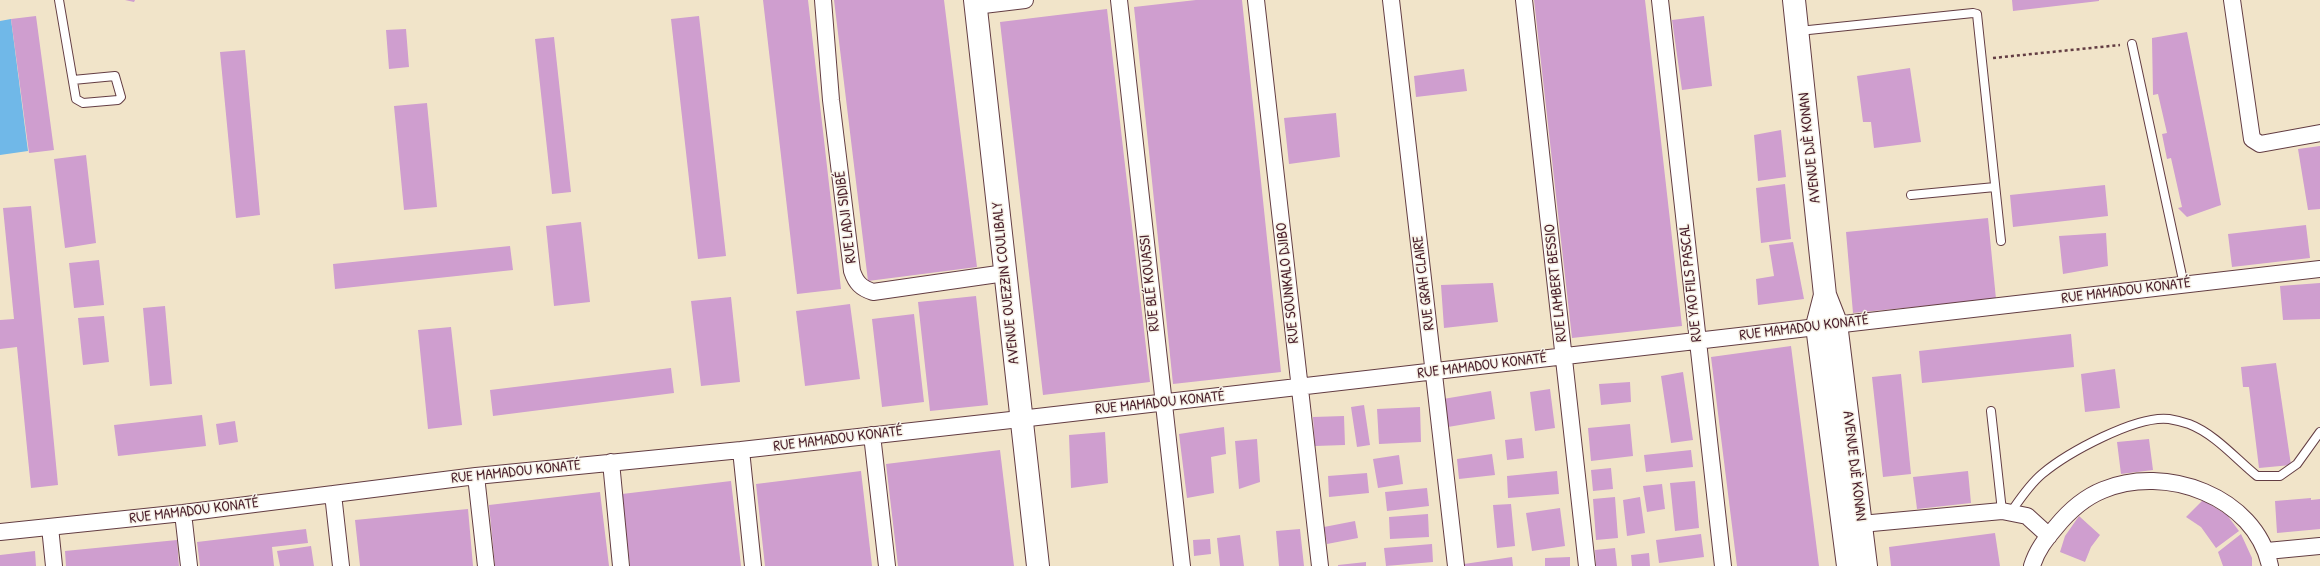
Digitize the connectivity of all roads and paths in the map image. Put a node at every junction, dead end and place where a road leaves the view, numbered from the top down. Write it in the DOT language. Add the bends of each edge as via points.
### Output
graph roads {
  1 [pos="59,0"];
  2 [pos="822,0"];
  3 [pos="1025,0"];
  4 [pos="1118,0"];
  5 [pos="1256,0"];
  6 [pos="1391,0"];
  7 [pos="1524,0"];
  8 [pos="1660,0"];
  9 [pos="1794,0"];
  10 [pos="2232,0"];
  11 [pos="975,3"];
  12 [pos="1798,31"];
  13 [pos="2132,44"];
  14 [pos="1983,59"];
  15 [pos="73,80"];
  16 [pos="2320,133"];
  17 [pos="1996,187"];
  18 [pos="1911,195"];
  19 [pos="2001,241"];
  20 [pos="2320,269"];
  21 [pos="1005,273"];
  22 [pos="2184,285"];
  23 [pos="1827,325"];
  24 [pos="1698,340"];
  25 [pos="1564,356"];
  26 [pos="1434,371"];
  27 [pos="1300,387"];
  28 [pos="1164,402"];
  29 [pos="1992,411"];
  30 [pos="1020,419"];
  31 [pos="2320,432"];
  32 [pos="872,435"];
  33 [pos="741,450"];
  34 [pos="611,462"];
  35 [pos="476,476"];
  36 [pos="333,494"];
  37 [pos="2007,512"];
  38 [pos="183,513"];
  39 [pos="1861,524"];
  40 [pos="50,527"];
  41 [pos="0,532"];
  42 [pos="2049,536"];
  43 [pos="2320,546"];
  44 [pos="2268,558"];
  45 [pos="54,566"];
  46 [pos="188,566"];
  47 [pos="341,566"];
  48 [pos="486,566"];
  49 [pos="621,566"];
  50 [pos="753,566"];
  51 [pos="887,566"];
  52 [pos="1038,566"];
  53 [pos="1182,566"];
  54 [pos="1320,566"];
  55 [pos="1456,566"];
  56 [pos="1588,566"];
  57 [pos="1723,566"];
  58 [pos="1848,566"];
  59 [pos="1866,566"];
  60 [pos="2032,566"];
  1 -- 15 [label="lane"];
  2 -- 21 [label="street, RUE LADJI SIDIBÉ" via="832,108 855,280 872,292"];
  3 -- 11 [label="street"];
  4 -- 28 [label="street, RUE BLÉ KOUASSI"];
  5 -- 27 [label="street, RUE SOUNKALO DJIBO"];
  6 -- 26 [label="street, RUE GRAH CLAIRE"];
  7 -- 25 [label="street, RUE LAMBERT BESSIO"];
  8 -- 24 [label="street, RUE YAO FILS PASCAL"];
  9 -- 12 [label="street, AVENUE DJÈ KONAN"];
  10 -- 16 [label="street" via="2252,139 2260,144"];
  11 -- 21 [label="street, AVENUE OUEZZIN COULIBALY"];
  12 -- 14 [label="lane" via="1973,13 1979,18"];
  12 -- 23 [label="street, AVENUE DJÈ KONAN"];
  13 -- 14 [label="path"];
  13 -- 22 [label="lane"];
  14 -- 17 [label="lane"];
  15 -- 15 [label="lane" via="115,76 121,97 118,100 79,102 76,99"];
  17 -- 18 [label="lane"];
  17 -- 19 [label="lane"];
  20 -- 22 [label="street, RUE MAMADOU KONATÉ"];
  21 -- 30 [label="street, AVENUE OUEZZIN COULIBALY"];
  22 -- 23 [label="street, RUE MAMADOU KONATÉ"];
  23 -- 24 [label="street, RUE MAMADOU KONATÉ"];
  23 -- 39 [label="street, AVENUE DJÈ KONAN"];
  23 -- 58 [label="street, AVENUE DJÈ KONAN"];
  24 -- 25 [label="street, RUE MAMADOU KONATÉ"];
  24 -- 57 [label="street, RUE YAO FILS PASCAL"];
  25 -- 26 [label="street, RUE MAMADOU KONATÉ"];
  25 -- 56 [label="street, RUE LAMBERT BESSIO"];
  26 -- 27 [label="street, RUE MAMADOU KONATÉ"];
  26 -- 55 [label="street, RUE GRAH CLAIRE"];
  27 -- 28 [label="street, RUE MAMADOU KONATÉ"];
  27 -- 54 [label="street, RUE SOUNKALO DJIBO"];
  28 -- 30 [label="street, RUE MAMADOU KONATÉ"];
  28 -- 53 [label="street, RUE BLÉ KOUASSI"];
  29 -- 37 [label="lane"];
  30 -- 32 [label="street, RUE MAMADOU KONATÉ"];
  30 -- 52 [label="street, AVENUE OUEZZIN COULIBALY"];
  31 -- 37 [label="lane" via="2297,464 2280,476 2257,476 2220,443 2190,425 2168,418 2136,424 2100,438 2061,461 2041,475"];
  32 -- 33 [label="street, RUE MAMADOU KONATÉ"];
  32 -- 51 [label="street"];
  33 -- 34 [label="street, RUE MAMADOU KONATÉ"];
  33 -- 50 [label="street"];
  34 -- 35 [label="street, RUE MAMADOU KONATÉ"];
  34 -- 49 [label="street"];
  35 -- 36 [label="street, RUE MAMADOU KONATÉ"];
  35 -- 48 [label="street"];
  36 -- 38 [label="street, RUE MAMADOU KONATÉ"];
  36 -- 47 [label="street"];
  37 -- 39 [label="street"];
  37 -- 42 [label="street" via="2027,516"];
  38 -- 40 [label="street, RUE MAMADOU KONATÉ"];
  38 -- 46 [label="street"];
  39 -- 59 [label="street, AVENUE DJÈ KONAN"];
  40 -- 41 [label="street, RUE MAMADOU KONATÉ"];
  40 -- 45 [label="street"];
  42 -- 44 [label="street" via="2082,500 2103,490 2148,480 2169,482 2217,498 2238,512 2255,531"];
  42 -- 60 [label="street" via="2038,548"];
  43 -- 44 [label="street"];
}
